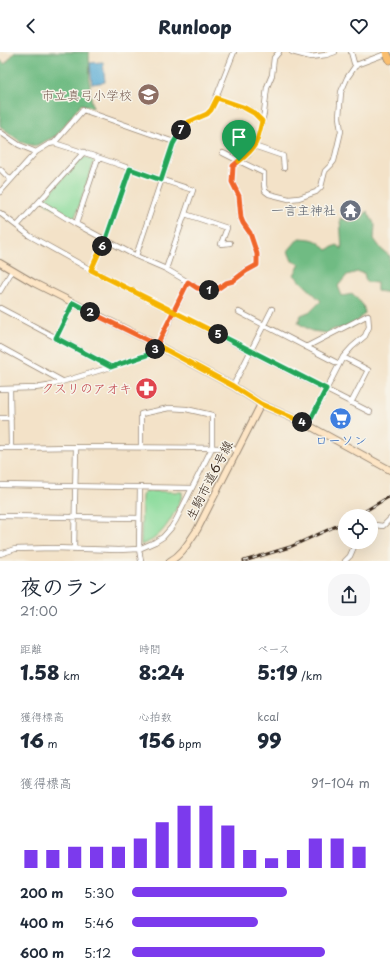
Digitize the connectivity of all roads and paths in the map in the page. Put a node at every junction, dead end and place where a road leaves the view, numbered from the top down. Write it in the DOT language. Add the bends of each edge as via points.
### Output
graph roads {
  1 [pos="234,52"];
  2 [pos="279,52"];
  3 [pos="292,52"];
  4 [pos="335,52"];
  5 [pos="351,52"];
  6 [pos="388,54"];
  7 [pos="356,66"];
  8 [pos="217,98"];
  9 [pos="262,121"];
  10 [pos="0,132"];
  11 [pos="174,142"];
  12 [pos="54,143"];
  13 [pos="254,146"];
  14 [pos="36,152"];
  15 [pos="84,152"];
  16 [pos="224,154"];
  17 [pos="98,158"];
  18 [pos="239,161"];
  19 [pos="284,168"];
  20 [pos="0,169"];
  21 [pos="130,169"];
  22 [pos="11,180"];
  23 [pos="161,180"];
  24 [pos="0,192"];
  25 [pos="40,202"];
  26 [pos="0,214"];
  27 [pos="185,214"];
  28 [pos="76,224"];
  29 [pos="17,226"];
  30 [pos="106,239"];
  31 [pos="230,243"];
  32 [pos="136,256"];
  33 [pos="0,262"];
  34 [pos="91,270"];
  35 [pos="166,270"];
  36 [pos="12,271"];
  37 [pos="188,282"];
  38 [pos="0,291"];
  39 [pos="73,303"];
  40 [pos="0,308"];
  41 [pos="272,309"];
  42 [pos="174,312"];
  43 [pos="239,312"];
  44 [pos="264,326"];
  45 [pos="56,338"];
  46 [pos="157,345"];
  47 [pos="0,347"];
  48 [pos="306,347"];
  49 [pos="250,351"];
  50 [pos="343,357"];
  51 [pos="339,364"];
  52 [pos="111,367"];
  53 [pos="62,382"];
  54 [pos="233,386"];
  55 [pos="0,389"];
  56 [pos="326,389"];
  57 [pos="10,390"];
  58 [pos="351,403"];
  59 [pos="261,404"];
  60 [pos="370,412"];
  61 [pos="0,418"];
  62 [pos="11,418"];
  63 [pos="308,425"];
  64 [pos="76,447"];
  65 [pos="141,447"];
  66 [pos="0,448"];
  67 [pos="11,448"];
  68 [pos="212,448"];
  69 [pos="236,451"];
  70 [pos="390,470"];
  71 [pos="0,485"];
  72 [pos="75,486"];
  73 [pos="140,487"];
  74 [pos="192,488"];
  75 [pos="0,516"];
  76 [pos="74,517"];
  77 [pos="139,518"];
  78 [pos="390,519"];
  79 [pos="378,525"];
  80 [pos="74,549"];
  81 [pos="139,549"];
  82 [pos="353,549"];
  83 [pos="0,554"];
  84 [pos="142,561"];
  85 [pos="170,561"];
  86 [pos="345,561"];
  1 -- 8 [label="street"];
  2 -- 9 [label="street" via="274,58"];
  3 -- 4 [label="street" via="311,57"];
  5 -- 7 [label="street"];
  6 -- 7 [label="street"];
  7 -- 18 [label="street" via="341,92 341,131 334,162 325,171 322,187 316,192 289,199 269,194 265,191 264,173"];
  8 -- 9 [label="street" via="243,107"];
  8 -- 11 [label="street" via="207,114 184,124"];
  9 -- 13 [label="street"];
  10 -- 14 [label="street" via="19,145"];
  11 -- 12 [label="street" via="83,110"];
  11 -- 23 [label="street"];
  12 -- 14 [label="street"];
  12 -- 15 [label="street"];
  13 -- 18 [label="street" via="248,155"];
  13 -- 19 [label="street" via="283,156"];
  14 -- 22 [label="street"];
  15 -- 17 [label="street"];
  15 -- 25 [label="street"];
  16 -- 18 [label="street"];
  17 -- 21 [label="street"];
  17 -- 28 [label="street"];
  18 -- 37 [label="street" via="233,166 232,182 239,196 241,218 250,233 257,254 257,265 216,290 197,288"];
  20 -- 22 [label="street"];
  21 -- 23 [label="street"];
  21 -- 30 [label="street"];
  22 -- 24 [label="street"];
  23 -- 27 [label="street" via="193,190"];
  23 -- 32 [label="street"];
  25 -- 28 [label="street"];
  25 -- 29 [label="street"];
  26 -- 29 [label="street"];
  27 -- 31 [label="street" via="227,228 221,244"];
  27 -- 35 [label="street"];
  28 -- 30 [label="street"];
  29 -- 34 [label="street"];
  30 -- 32 [label="street"];
  30 -- 34 [label="street"];
  32 -- 35 [label="street"];
  33 -- 36 [label="street"];
  34 -- 42 [label="street"];
  35 -- 37 [label="street"];
  36 -- 38 [label="street"];
  36 -- 39 [label="street"];
  37 -- 42 [label="street"];
  39 -- 45 [label="street"];
  39 -- 46 [label="street"];
  40 -- 45 [label="street"];
  41 -- 44 [label="street"];
  42 -- 46 [label="street"];
  42 -- 49 [label="street"];
  43 -- 44 [label="street"];
  44 -- 48 [label="street"];
  44 -- 49 [label="street"];
  45 -- 52 [label="street"];
  46 -- 52 [label="street" via="153,353"];
  46 -- 54 [label="street"];
  47 -- 53 [label="street"];
  48 -- 50 [label="street" via="368,315 369,327 365,336"];
  48 -- 51 [label="street"];
  49 -- 54 [label="street"];
  49 -- 56 [label="street"];
  50 -- 51 [label="street"];
  50 -- 58 [label="street" via="368,370"];
  51 -- 56 [label="street"];
  52 -- 53 [label="street"];
  53 -- 57 [label="street"];
  54 -- 59 [label="street"];
  55 -- 57 [label="street"];
  56 -- 58 [label="street"];
  56 -- 63 [label="street"];
  57 -- 62 [label="street"];
  58 -- 60 [label="street"];
  59 -- 63 [label="street"];
  59 -- 69 [label="street, 生駒市道6号線"];
  61 -- 62 [label="street"];
  62 -- 67 [label="street"];
  63 -- 70 [label="street"];
  64 -- 65 [label="street"];
  64 -- 67 [label="street"];
  64 -- 72 [label="street"];
  65 -- 68 [label="street"];
  65 -- 68 [label="street" via="141,414 169,408 212,414"];
  66 -- 67 [label="street"];
  68 -- 69 [label="street" via="232,448"];
  68 -- 74 [label="street"];
  69 -- 85 [label="street, 生駒市道6号線" via="197,530 185,549"];
  71 -- 72 [label="street"];
  72 -- 73 [label="street"];
  72 -- 76 [label="street"];
  73 -- 74 [label="street"];
  73 -- 77 [label="street"];
  74 -- 81 [label="street" via="176,520 165,535"];
  75 -- 76 [label="street"];
  76 -- 77 [label="street"];
  76 -- 80 [label="street"];
  77 -- 81 [label="street"];
  78 -- 79 [label="street" via="383,526"];
  80 -- 81 [label="street"];
  80 -- 83 [label="street" via="15,549"];
  81 -- 84 [label="street"];
  82 -- 86 [label="street"];
}
